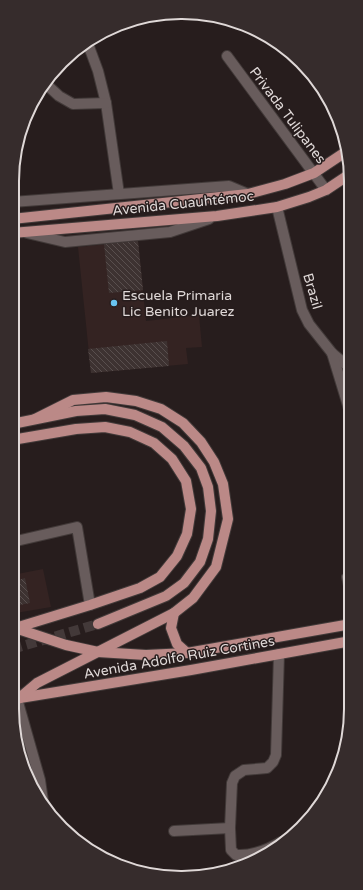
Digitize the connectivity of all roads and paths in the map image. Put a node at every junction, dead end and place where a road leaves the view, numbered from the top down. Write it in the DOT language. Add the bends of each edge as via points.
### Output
graph roads {
  1 [pos="89,47"];
  2 [pos="227,56"];
  3 [pos="49,87"];
  4 [pos="106,103"];
  5 [pos="342,154"];
  6 [pos="314,173"];
  7 [pos="344,178"];
  8 [pos="326,190"];
  9 [pos="119,194"];
  10 [pos="248,194"];
  11 [pos="19,201"];
  12 [pos="277,207"];
  13 [pos="19,218"];
  14 [pos="19,232"];
  15 [pos="332,353"];
  16 [pos="344,363"];
  17 [pos="344,392"];
  18 [pos="35,419"];
  19 [pos="19,422"];
  20 [pos="19,439"];
  21 [pos="19,540"];
  22 [pos="90,605"];
  23 [pos="174,613"];
  24 [pos="98,624"];
  25 [pos="344,625"];
  26 [pos="19,626"];
  27 [pos="19,630"];
  28 [pos="344,642"];
  29 [pos="98,652"];
  30 [pos="188,653"];
  31 [pos="279,654"];
  32 [pos="19,696"];
  33 [pos="19,698"];
  34 [pos="19,712"];
  35 [pos="42,791"];
  36 [pos="230,828"];
  37 [pos="174,831"];
  38 [pos="243,859"];
  1 -- 4 [label="street"];
  2 -- 6 [label="street, Privada Tulipanes"];
  3 -- 4 [label="street" via="72,104"];
  4 -- 9 [label="street"];
  5 -- 6 [label="main road, Avenida Cuauhtémoc"];
  6 -- 8 [label="street, Privada Tulipanes"];
  6 -- 10 [label="main road, Avenida Cuauhtémoc"];
  7 -- 8 [label="main road, Avenida Cuauhtémoc"];
  8 -- 12 [label="main road, Avenida Cuauhtémoc"];
  9 -- 10 [label="street, Avenida Cuauhtémoc" via="229,186"];
  9 -- 11 [label="street, Avenida Cuauhtémoc"];
  10 -- 13 [label="main road, Avenida Cuauhtémoc"];
  12 -- 14 [label="main road, Avenida Cuauhtémoc" via="217,216"];
  12 -- 15 [label="street, Brazil" via="302,310 309,324"];
  15 -- 16 [label="street, Brazil"];
  15 -- 17 [label="street"];
  18 -- 19 [label="main road"];
  18 -- 23 [label="main road" via="73,400 106,397 136,401 161,409 183,423 201,442 214,462 223,484 228,519 216,567 193,598"];
  18 -- 24 [label="main road" via="76,411 105,409 135,415 162,427 184,446 201,468 208,487 211,511 208,539 200,562 184,583 166,596"];
  20 -- 22 [label="main road" via="105,427 130,432 154,443 172,458 186,481 191,509 187,534 177,556 160,577 140,588"];
  21 -- 22 [label="street" via="77,527"];
  22 -- 26 [label="main road"];
  23 -- 29 [label="main road"];
  23 -- 30 [label="main road" via="171,628 177,644"];
  25 -- 30 [label="main road, Avenida Adolfo Ruiz Cortines"];
  27 -- 29 [label="main road, Avenida Adolfo Ruiz Cortines"];
  28 -- 31 [label="main road, Avenida Adolfo Ruiz Cortines"];
  29 -- 30 [label="main road, Avenida Adolfo Ruiz Cortines" via="146,655"];
  29 -- 32 [label="main road" via="37,683"];
  31 -- 33 [label="main road, Avenida Adolfo Ruiz Cortines"];
  31 -- 36 [label="street" via="276,755 267,768 244,770 236,776 232,783"];
  34 -- 35 [label="street"];
  36 -- 37 [label="street"];
  36 -- 38 [label="street" via="231,850"];
}
